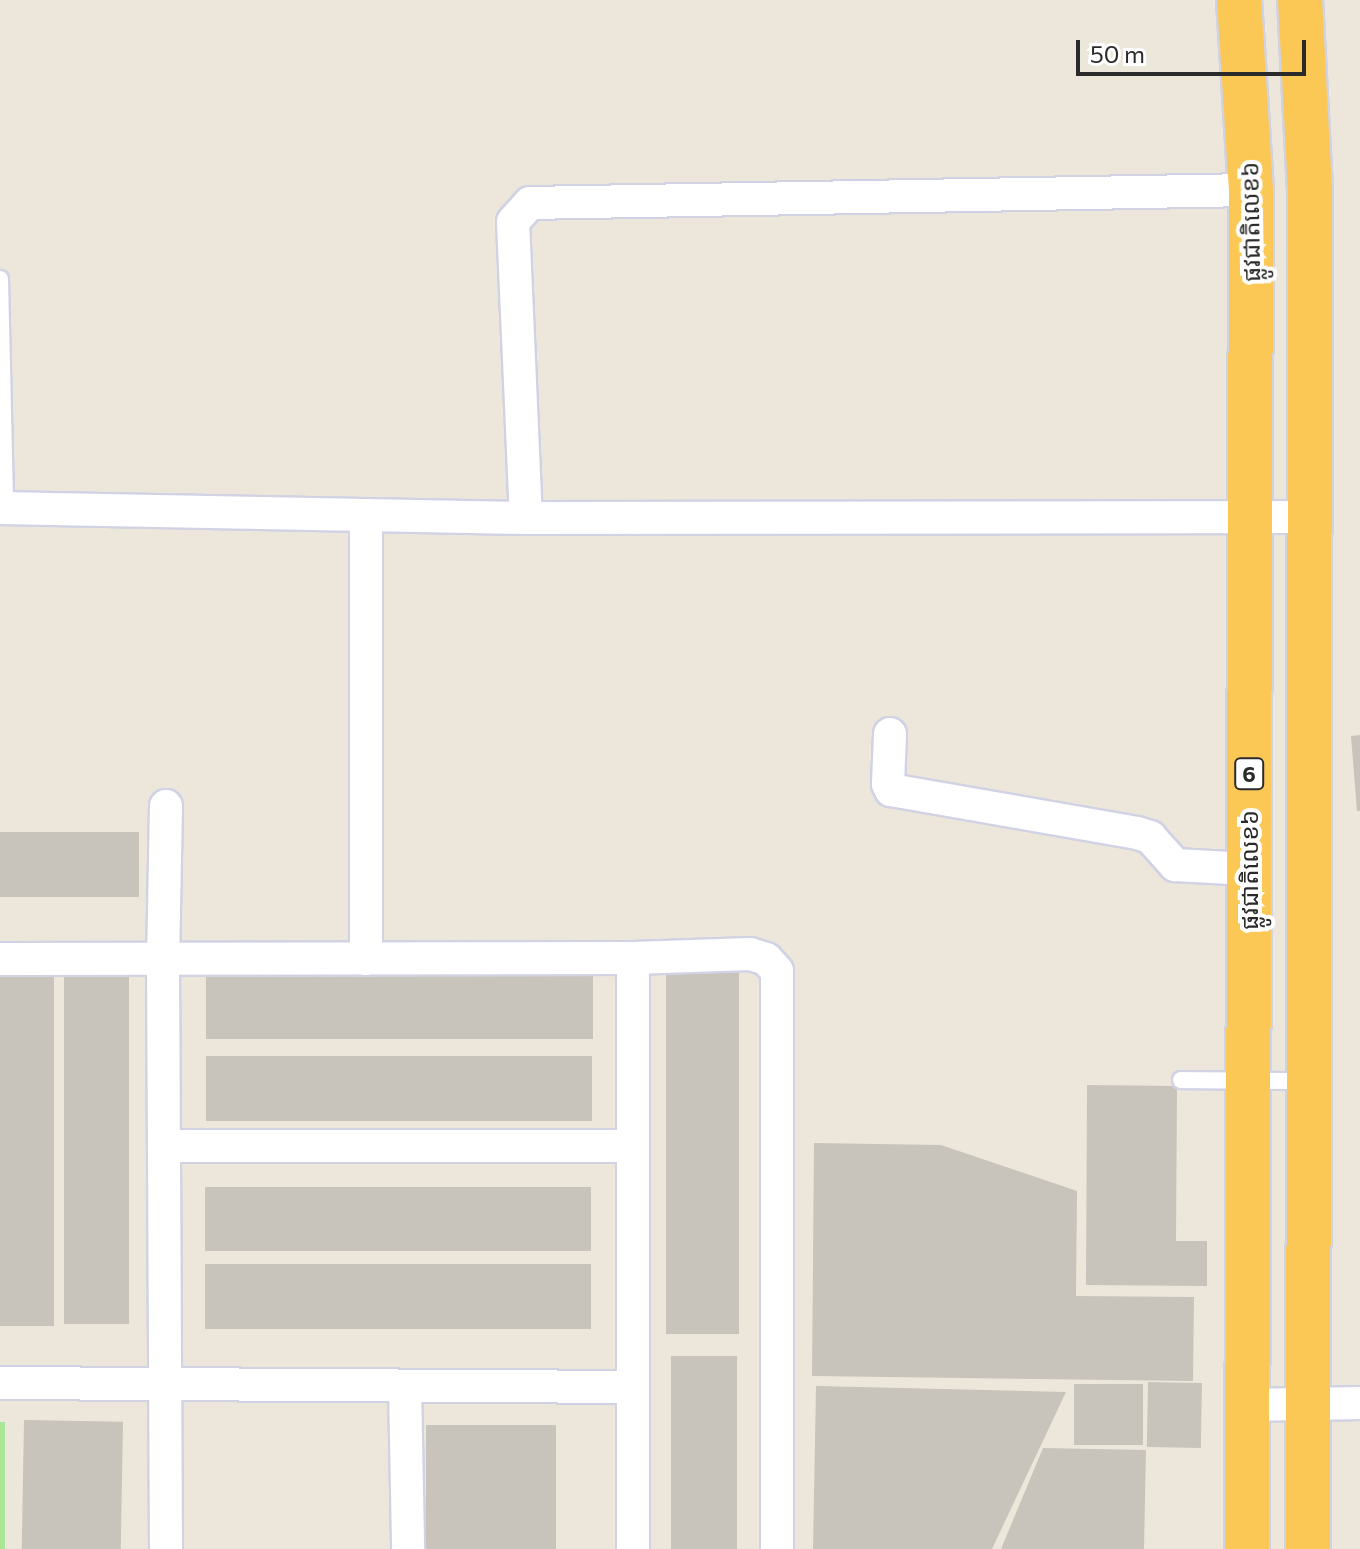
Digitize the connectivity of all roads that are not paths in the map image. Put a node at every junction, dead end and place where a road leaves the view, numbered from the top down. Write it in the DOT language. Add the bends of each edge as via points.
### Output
graph roads {
  1 [pos="1239,0"];
  2 [pos="1300,0"];
  3 [pos="1251,190"];
  4 [pos="0,279"];
  5 [pos="3,508"];
  6 [pos="366,515"];
  7 [pos="1250,516"];
  8 [pos="1309,517"];
  9 [pos="526,518"];
  10 [pos="890,734"];
  11 [pos="166,806"];
  12 [pos="1249,869"];
  13 [pos="633,958"];
  14 [pos="0,959"];
  15 [pos="163,959"];
  16 [pos="366,959"];
  17 [pos="1181,1080"];
  18 [pos="1308,1081"];
  19 [pos="1248,1082"];
  20 [pos="164,1146"];
  21 [pos="633,1146"];
  22 [pos="0,1383"];
  23 [pos="165,1384"];
  24 [pos="405,1386"];
  25 [pos="633,1387"];
  26 [pos="1360,1403"];
  27 [pos="1308,1404"];
  28 [pos="1248,1405"];
  29 [pos="166,1549"];
  30 [pos="408,1549"];
  31 [pos="633,1549"];
  32 [pos="777,1549"];
  33 [pos="1247,1549"];
  34 [pos="1308,1549"];
  1 -- 3 [label="highway, ផ្លូវជាតិលេខ៦ / 6"];
  2 -- 8 [label="highway" via="1310,190"];
  3 -- 7 [label="highway, ផ្លូវជាតិលេខ៦ / 6"];
  3 -- 9 [label="street" via="530,203 513,222"];
  4 -- 5 [label="lane"];
  5 -- 6 [label="street"];
  6 -- 9 [label="street"];
  6 -- 16 [label="street"];
  7 -- 8 [label="street"];
  7 -- 9 [label="street"];
  7 -- 12 [label="highway, ផ្លូវជាតិលេខ៦ / 6"];
  8 -- 18 [label="highway"];
  10 -- 12 [label="street" via="891,790 1137,833 1150,837 1175,865"];
  11 -- 15 [label="street"];
  12 -- 19 [label="highway, ផ្លូវជាតិលេខ៦ / 6"];
  13 -- 16 [label="street"];
  13 -- 21 [label="street"];
  13 -- 32 [label="street" via="750,954 766,959 777,971"];
  14 -- 15 [label="street"];
  15 -- 16 [label="street"];
  15 -- 20 [label="street"];
  17 -- 19 [label="lane"];
  18 -- 19 [label="lane"];
  18 -- 27 [label="highway"];
  19 -- 28 [label="highway, ផ្លូវជាតិលេខ៦ / 6"];
  20 -- 21 [label="street"];
  20 -- 23 [label="street"];
  21 -- 25 [label="street"];
  22 -- 23 [label="street"];
  23 -- 24 [label="street"];
  23 -- 29 [label="street"];
  24 -- 25 [label="street"];
  24 -- 30 [label="street"];
  25 -- 31 [label="street"];
  26 -- 27 [label="street"];
  27 -- 28 [label="street"];
  27 -- 34 [label="highway"];
  28 -- 33 [label="highway, ផ្លូវជាតិលេខ៦ / 6"];
}
